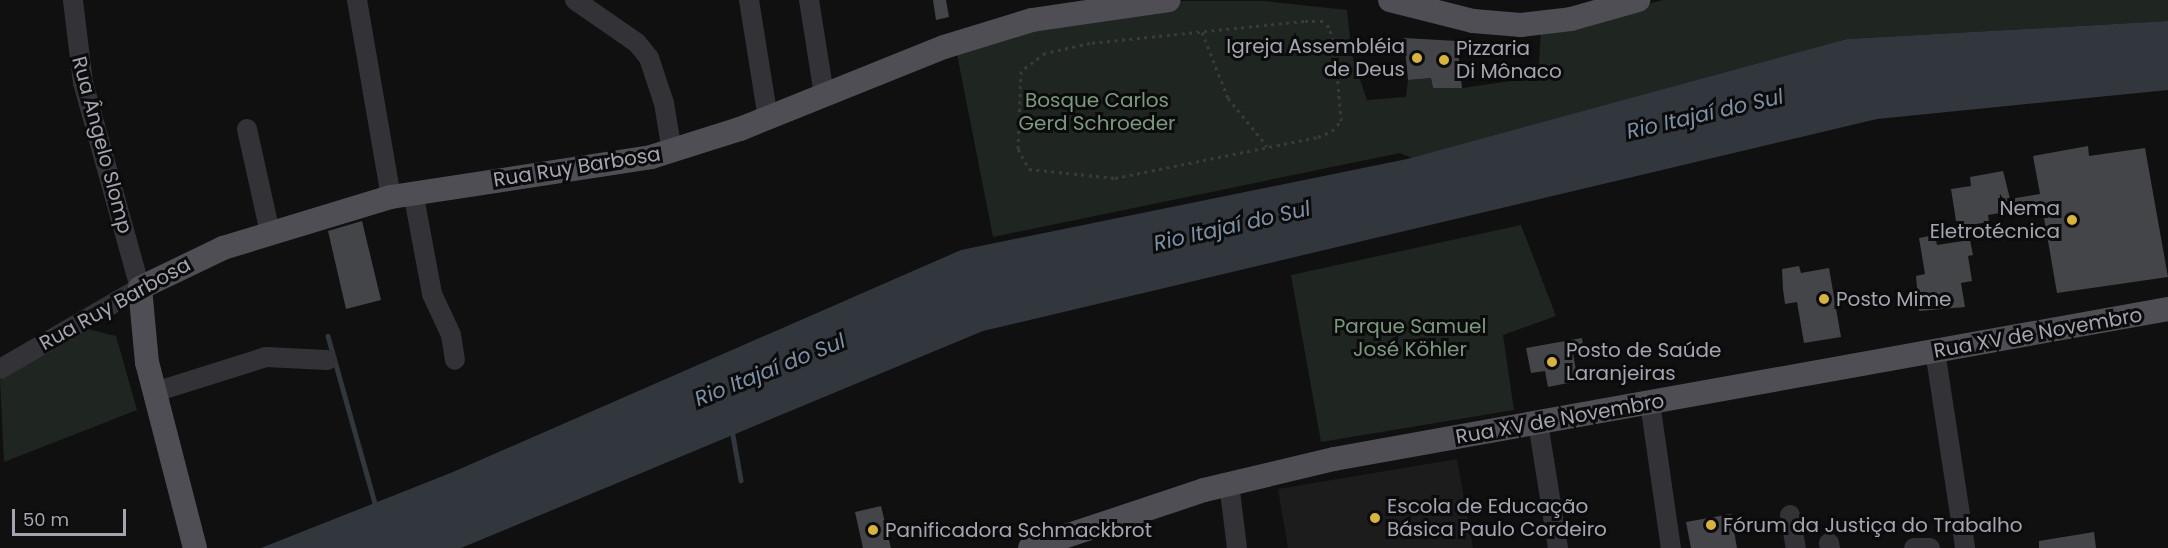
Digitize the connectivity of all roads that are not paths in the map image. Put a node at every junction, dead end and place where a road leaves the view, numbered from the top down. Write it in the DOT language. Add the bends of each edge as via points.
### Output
graph roads {
  1 [pos="73,0"];
  2 [pos="357,0"];
  3 [pos="575,0"];
  4 [pos="749,0"];
  5 [pos="809,0"];
  6 [pos="1168,0"];
  7 [pos="1390,0"];
  8 [pos="1638,0"];
  9 [pos="824,95"];
  10 [pos="768,118"];
  11 [pos="247,129"];
  12 [pos="672,152"];
  13 [pos="402,195"];
  14 [pos="270,233"];
  15 [pos="140,288"];
  16 [pos="2168,309"];
  17 [pos="1935,351"];
  18 [pos="327,360"];
  19 [pos="455,360"];
  20 [pos="0,369"];
  21 [pos="155,392"];
  22 [pos="1650,403"];
  23 [pos="1538,423"];
  24 [pos="1229,483"];
  25 [pos="1790,516"];
  26 [pos="195,548"];
  27 [pos="1030,548"];
  28 [pos="1237,548"];
  29 [pos="1558,548"];
  30 [pos="1671,548"];
  31 [pos="1796,548"];
  32 [pos="1914,548"];
  33 [pos="1930,548"];
  34 [pos="1965,548"];
  1 -- 15 [label="street, Rua Ângelo Slomp" via="83,83"];
  2 -- 13 [label="street"];
  3 -- 12 [label="street" via="637,43 648,58 663,103"];
  4 -- 10 [label="street"];
  5 -- 9 [label="street"];
  6 -- 9 [label="main road, Rua Ruy Barbosa" via="1032,20 944,47"];
  7 -- 8 [label="main road" via="1473,21 1521,25 1572,19"];
  9 -- 10 [label="main road, Rua Ruy Barbosa"];
  10 -- 12 [label="main road, Rua Ruy Barbosa"];
  11 -- 14 [label="street"];
  12 -- 13 [label="main road, Rua Ruy Barbosa"];
  13 -- 14 [label="main road, Rua Ruy Barbosa"];
  13 -- 19 [label="street" via="432,294 451,335"];
  14 -- 15 [label="main road, Rua Ruy Barbosa" via="198,258"];
  15 -- 20 [label="street, Rua Ruy Barbosa"];
  15 -- 21 [label="main road" via="141,334"];
  16 -- 17 [label="main road, Rua XV de Novembro"];
  17 -- 22 [label="main road, Rua XV de Novembro"];
  17 -- 34 [label="street"];
  18 -- 21 [label="street" via="266,357"];
  21 -- 26 [label="main road"];
  22 -- 23 [label="main road, Rua XV de Novembro"];
  22 -- 30 [label="street"];
  23 -- 24 [label="main road, Rua XV de Novembro" via="1334,459"];
  23 -- 29 [label="street"];
  24 -- 27 [label="main road, Rua XV de Novembro"];
  24 -- 28 [label="street"];
  25 -- 31 [label="street"];
  32 -- 33 [label="street"];
}
